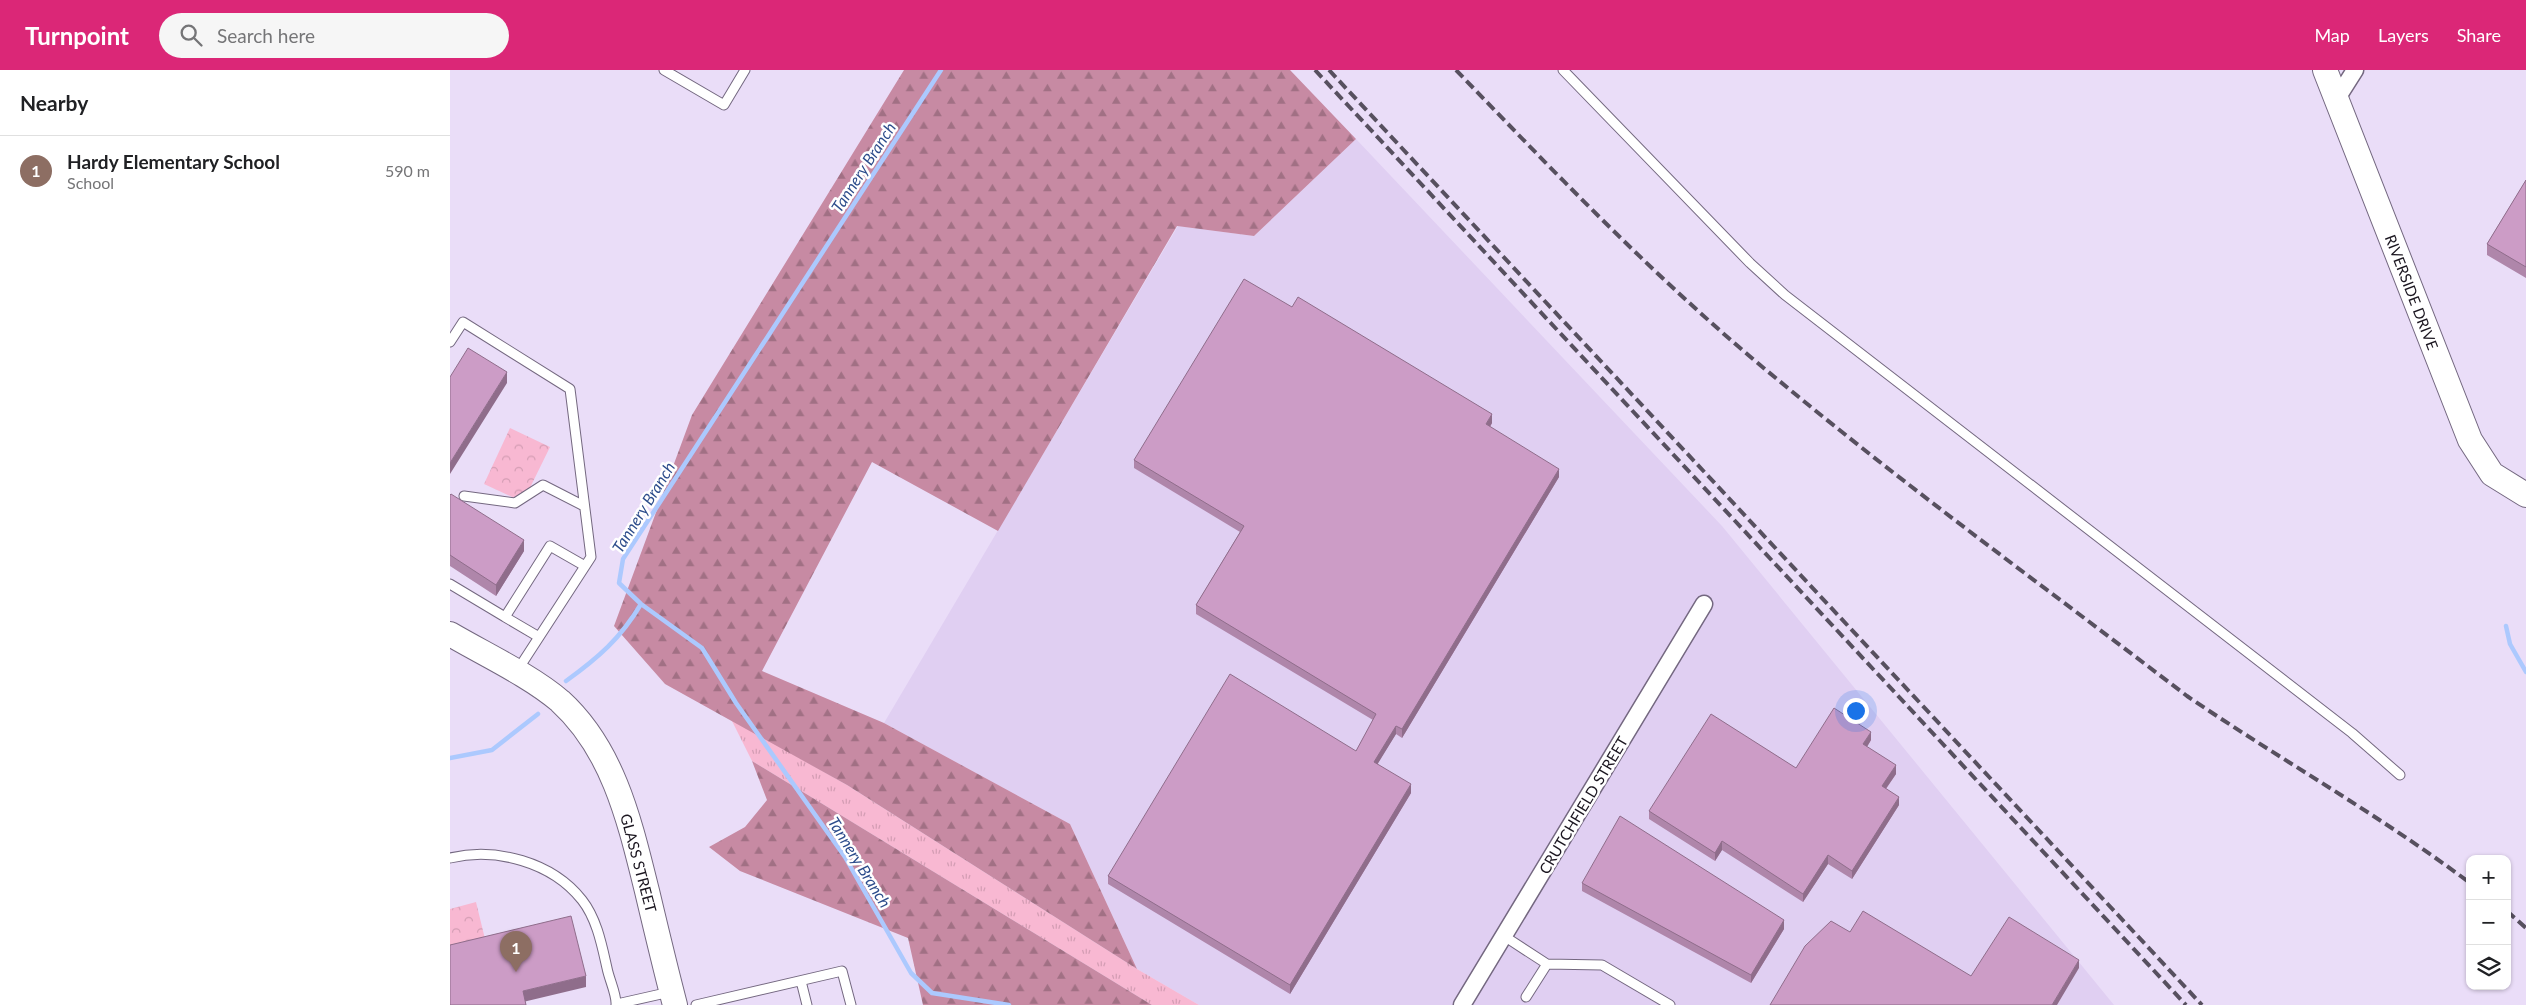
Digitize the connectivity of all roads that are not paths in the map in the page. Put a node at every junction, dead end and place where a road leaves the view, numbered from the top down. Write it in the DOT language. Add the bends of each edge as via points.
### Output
graph roads {
  1 [pos="664,70"];
  2 [pos="745,70"];
  3 [pos="1563,70"];
  4 [pos="2325,70"];
  5 [pos="2355,70"];
  6 [pos="2336,100"];
  7 [pos="450,342"];
  8 [pos="2526,495"];
  9 [pos="464,496"];
  10 [pos="584,506"];
  11 [pos="585,566"];
  12 [pos="450,584"];
  13 [pos="1704,604"];
  14 [pos="505,617"];
  15 [pos="450,634"];
  16 [pos="539,637"];
  17 [pos="516,672"];
  18 [pos="2400,775"];
  19 [pos="450,858"];
  20 [pos="1504,936"];
  21 [pos="1547,964"];
  22 [pos="801,981"];
  23 [pos="1526,997"];
  24 [pos="673,998"];
  25 [pos="728,1001"];
  26 [pos="616,1004"];
  27 [pos="696,1005"];
  28 [pos="807,1005"];
  29 [pos="851,1005"];
  30 [pos="1462,1005"];
  31 [pos="1670,1005"];
  1 -- 2 [label="lane" via="724,105"];
  3 -- 18 [label="lane" via="1785,295 2352,733"];
  4 -- 6 [label="street, RIVERSIDE DRIVE"];
  5 -- 6 [label="street"];
  6 -- 8 [label="street, RIVERSIDE DRIVE" via="2470,440 2492,474"];
  7 -- 10 [label="lane" via="463,322 570,389"];
  9 -- 10 [label="lane" via="515,503 543,485"];
  10 -- 11 [label="lane" via="591,557"];
  11 -- 14 [label="lane" via="550,546"];
  11 -- 16 [label="lane"];
  12 -- 14 [label="lane"];
  13 -- 20 [label="street, CRUTCHFIELD STREET"];
  14 -- 16 [label="lane"];
  15 -- 17 [label="street, GLASS STREET"];
  16 -- 17 [label="lane"];
  17 -- 24 [label="street, GLASS STREET" via="559,700 585,728 611,771 632,829"];
  19 -- 26 [label="lane" via="492,854 520,860 546,871 568,887 582,900 593,919"];
  20 -- 21 [label="lane"];
  20 -- 30 [label="street, CRUTCHFIELD STREET"];
  21 -- 23 [label="lane"];
  21 -- 31 [label="lane" via="1602,965"];
  22 -- 25 [label="lane"];
  22 -- 28 [label="lane"];
  22 -- 29 [label="lane" via="842,971"];
  24 -- 26 [label="lane"];
  25 -- 27 [label="lane"];
}
